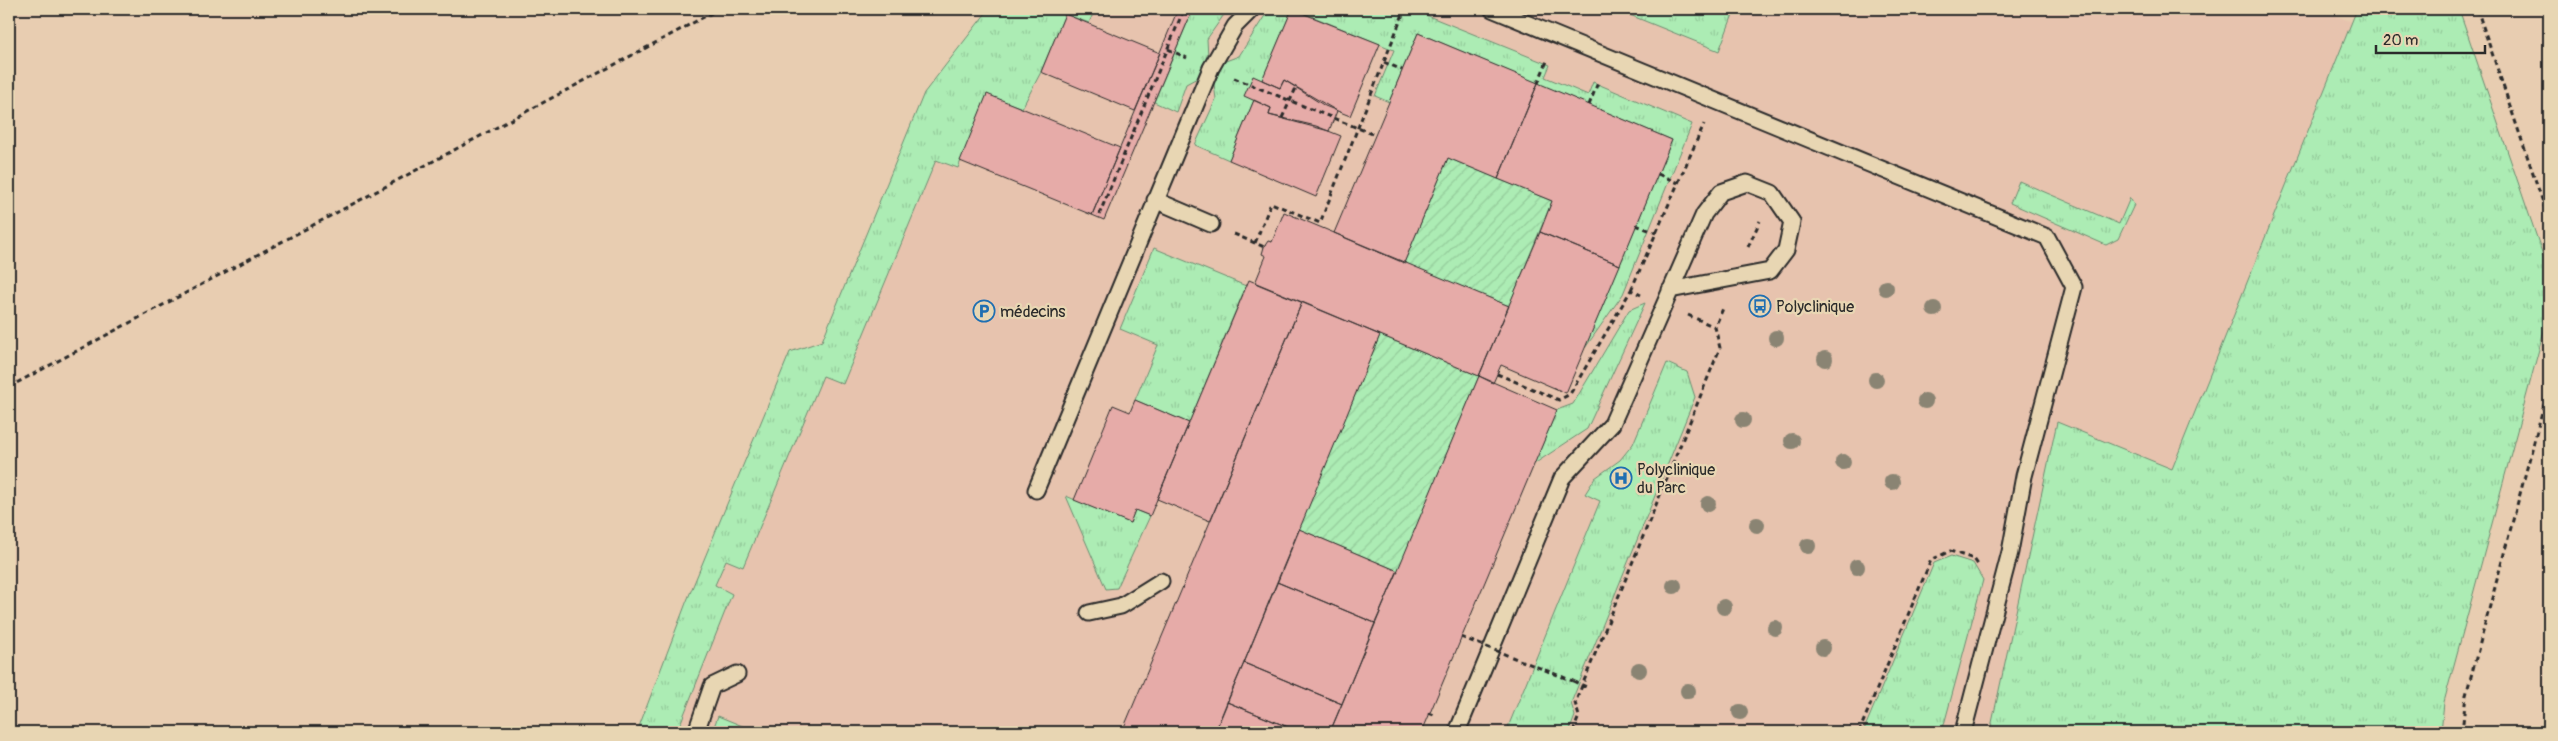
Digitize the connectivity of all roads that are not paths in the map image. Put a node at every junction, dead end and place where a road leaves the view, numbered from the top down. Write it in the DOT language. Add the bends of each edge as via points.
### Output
graph roads {
  1 [pos="1252,9"];
  2 [pos="1492,9"];
  3 [pos="1155,200"];
  4 [pos="1211,224"];
  5 [pos="1670,290"];
  6 [pos="1036,490"];
  7 [pos="1161,581"];
  8 [pos="1089,613"];
  9 [pos="737,674"];
  10 [pos="696,732"];
  11 [pos="1457,732"];
  12 [pos="1963,732"];
  1 -- 3 [label="lane" via="1235,26 1211,68"];
  2 -- 12 [label="lane" via="2047,237 2074,287 2024,476 2010,552"];
  3 -- 4 [label="lane"];
  3 -- 6 [label="lane"];
  5 -- 5 [label="lane" via="1770,271 1786,250 1792,222 1772,193 1748,183 1720,192 1704,214"];
  5 -- 11 [label="lane" via="1612,424 1562,478"];
  7 -- 8 [label="lane" via="1121,606"];
  9 -- 10 [label="lane" via="712,686"];
}
